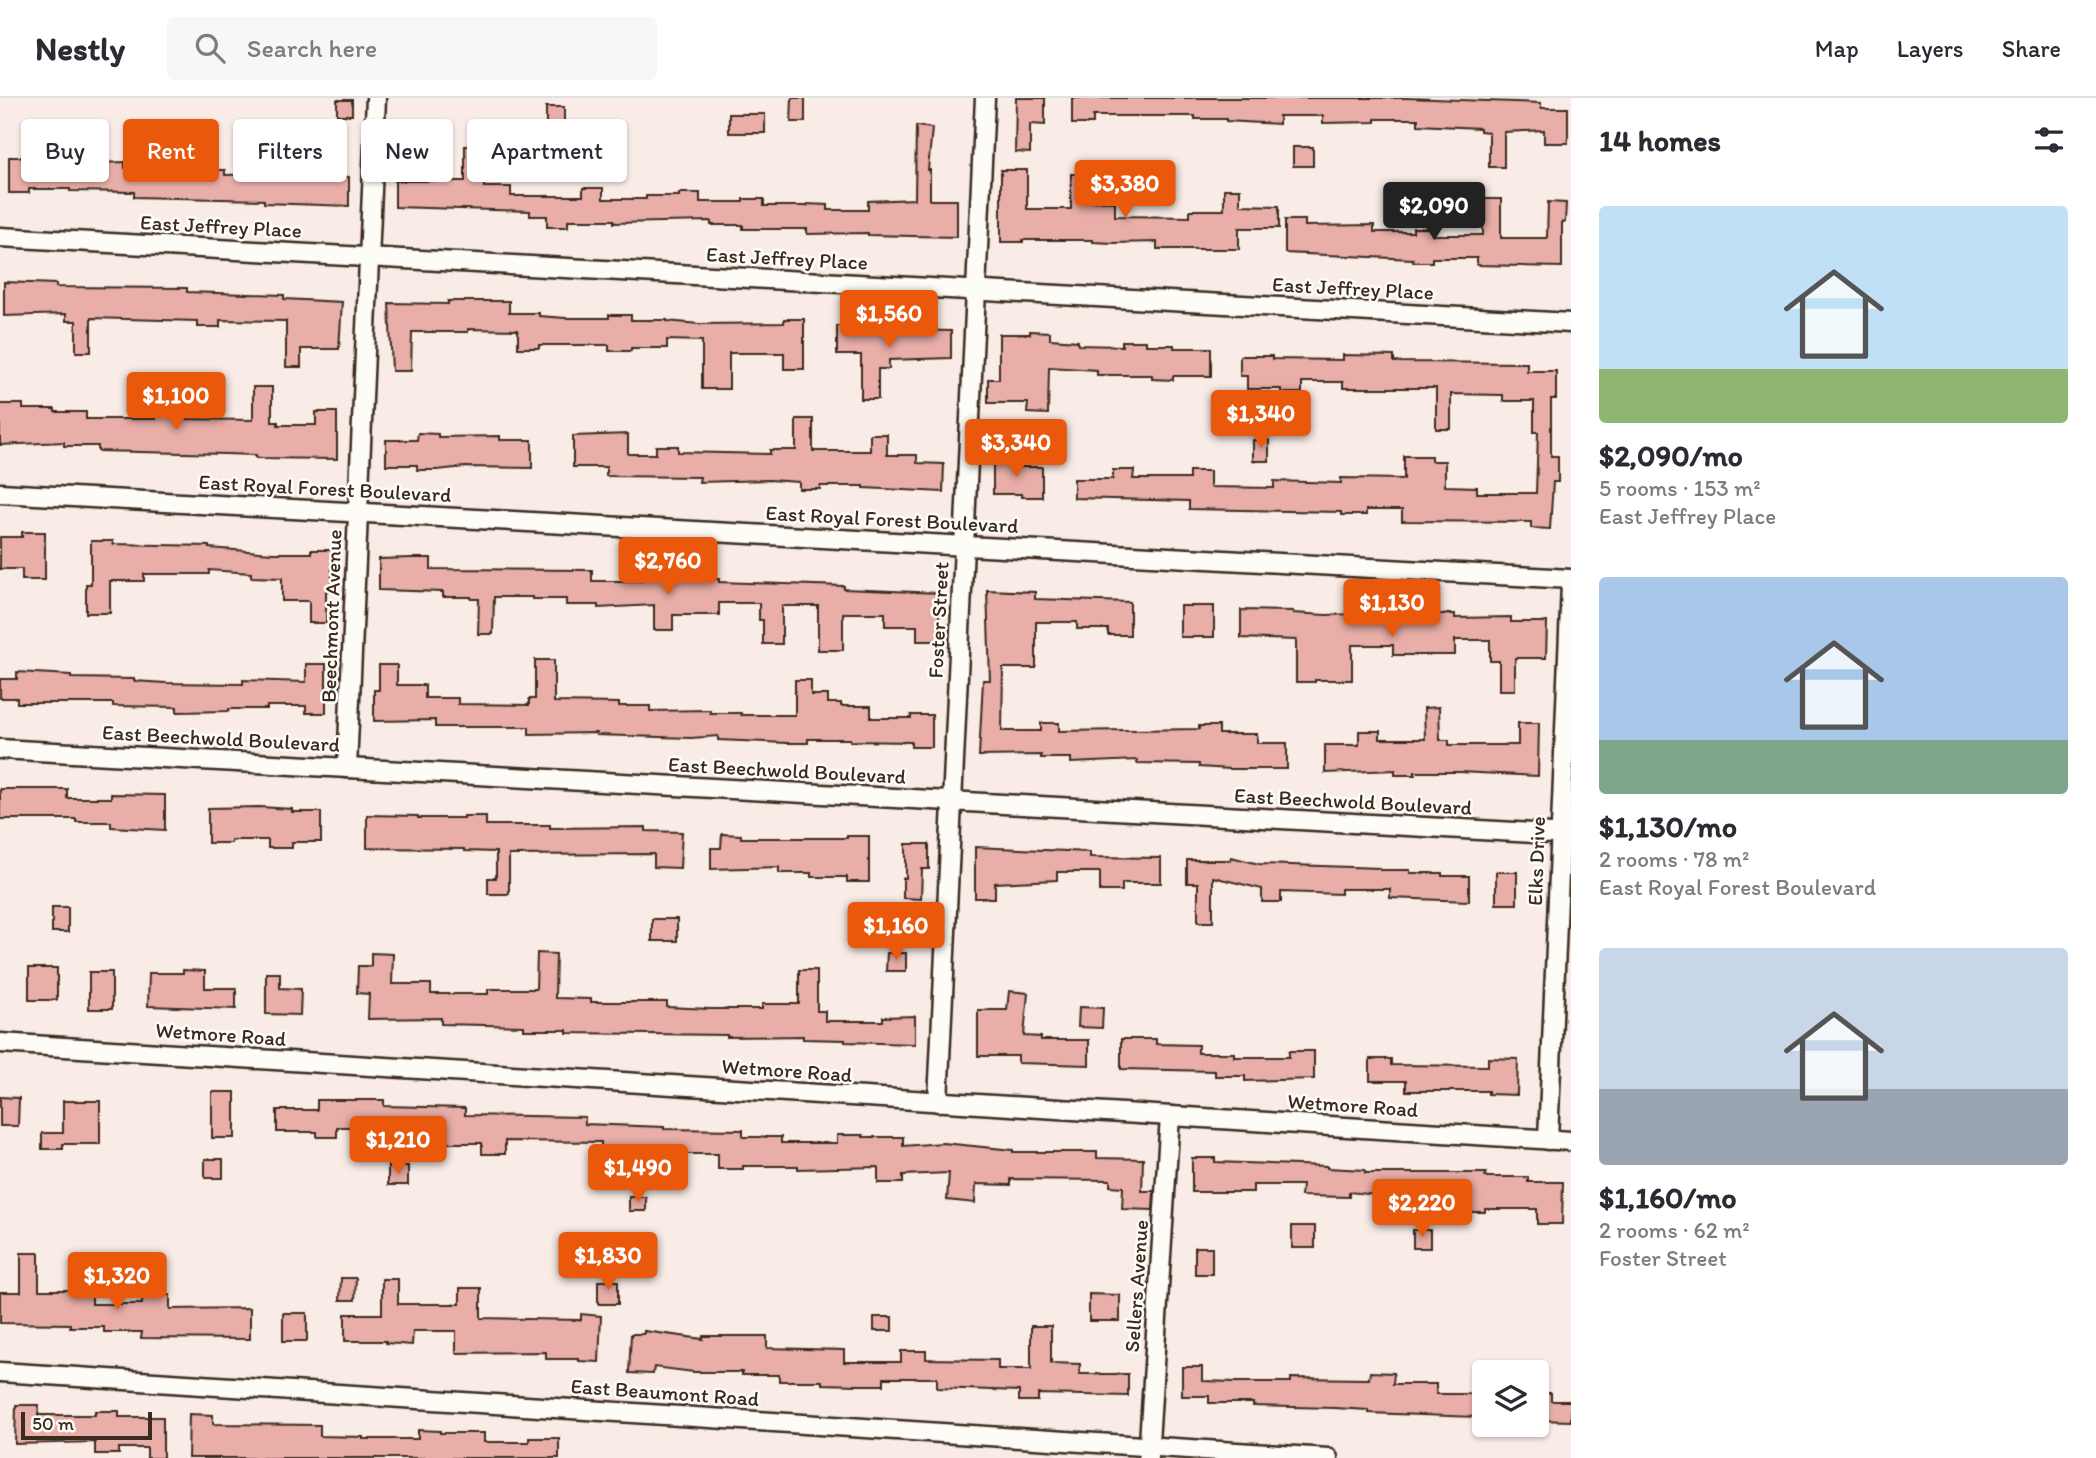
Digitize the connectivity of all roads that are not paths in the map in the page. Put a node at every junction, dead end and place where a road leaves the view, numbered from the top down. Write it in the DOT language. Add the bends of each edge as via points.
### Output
graph roads {
  1 [pos="376,98"];
  2 [pos="985,98"];
  3 [pos="0,236"];
  4 [pos="369,257"];
  5 [pos="976,291"];
  6 [pos="1571,323"];
  7 [pos="0,493"];
  8 [pos="358,513"];
  9 [pos="964,546"];
  10 [pos="1571,582"];
  11 [pos="0,749"];
  12 [pos="348,768"];
  13 [pos="952,802"];
  14 [pos="1565,835"];
  15 [pos="0,1043"];
  16 [pos="938,1102"];
  17 [pos="1170,1116"];
  18 [pos="1548,1140"];
  19 [pos="1571,1141"];
  20 [pos="0,1372"];
  21 [pos="1148,1452"];
  22 [pos="1328,1458"];
  1 -- 4 [label="street, Beechmont Avenue"];
  2 -- 5 [label="street, Foster Street"];
  3 -- 4 [label="street, East Jeffrey Place"];
  4 -- 5 [label="street, East Jeffrey Place"];
  4 -- 8 [label="street, Beechmont Avenue"];
  5 -- 6 [label="street, East Jeffrey Place"];
  5 -- 9 [label="street, Foster Street"];
  7 -- 8 [label="street, East Royal Forest Boulevard"];
  8 -- 9 [label="street, East Royal Forest Boulevard"];
  8 -- 12 [label="street, Beechmont Avenue"];
  9 -- 10 [label="street, East Royal Forest Boulevard"];
  9 -- 13 [label="street, Foster Street"];
  10 -- 14 [label="street, Elks Drive"];
  11 -- 12 [label="street, East Beechwold Boulevard"];
  12 -- 13 [label="street, East Beechwold Boulevard"];
  13 -- 14 [label="street, East Beechwold Boulevard"];
  13 -- 16 [label="street, Foster Street"];
  14 -- 18 [label="street, Elks Drive"];
  15 -- 16 [label="street, Wetmore Road"];
  16 -- 17 [label="street, Wetmore Road"];
  17 -- 18 [label="street, Wetmore Road"];
  17 -- 21 [label="street, Sellers Avenue"];
  18 -- 19 [label="street, Wetmore Road"];
  20 -- 21 [label="street, East Beaumont Road"];
  21 -- 22 [label="street, East Beaumont Road"];
}
